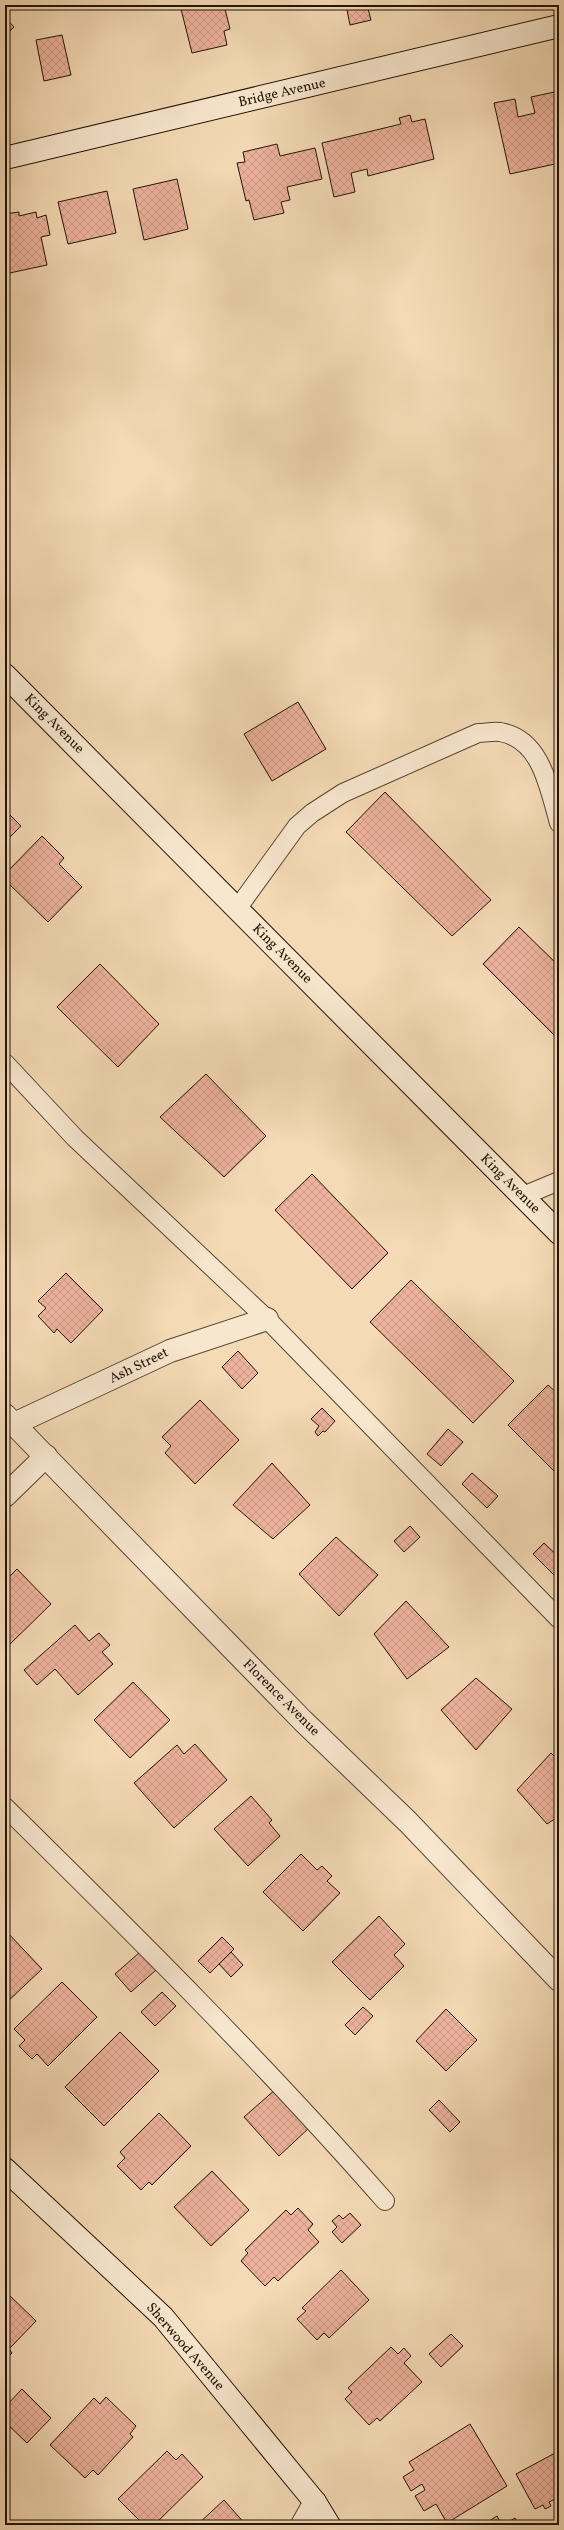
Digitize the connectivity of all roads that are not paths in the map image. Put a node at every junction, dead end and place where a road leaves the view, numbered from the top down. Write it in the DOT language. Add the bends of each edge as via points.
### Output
graph roads {
  1 [pos="559,26"];
  2 [pos="5,158"];
  3 [pos="5,675"];
  4 [pos="559,822"];
  5 [pos="237,909"];
  6 [pos="5,1063"];
  7 [pos="559,1181"];
  8 [pos="523,1196"];
  9 [pos="559,1233"];
  10 [pos="267,1319"];
  11 [pos="10,1419"];
  12 [pos="46,1456"];
  13 [pos="5,1496"];
  14 [pos="559,1620"];
  15 [pos="5,1807"];
  16 [pos="559,1980"];
  17 [pos="5,2169"];
  18 [pos="385,2201"];
  19 [pos="315,2502"];
  20 [pos="302,2525"];
  21 [pos="329,2525"];
  1 -- 2 [label="street, Bridge Avenue"];
  3 -- 5 [label="street, King Avenue"];
  4 -- 5 [label="lane" via="543,769 532,750 515,738 499,732 478,733 343,793 312,813 297,826"];
  5 -- 8 [label="street, King Avenue"];
  6 -- 10 [label="lane" via="75,1138"];
  7 -- 8 [label="lane"];
  8 -- 9 [label="street, King Avenue"];
  10 -- 11 [label="street, Ash Street" via="170,1351"];
  10 -- 14 [label="lane"];
  11 -- 12 [label="street, Florence Avenue"];
  12 -- 13 [label="street"];
  12 -- 16 [label="street, Florence Avenue" via="303,1721 413,1828"];
  15 -- 18 [label="lane" via="174,1974 333,2141"];
  17 -- 19 [label="street, Sherwood Avenue" via="163,2317"];
  19 -- 20 [label="street"];
  19 -- 21 [label="street, Sherwood Avenue"];
}
